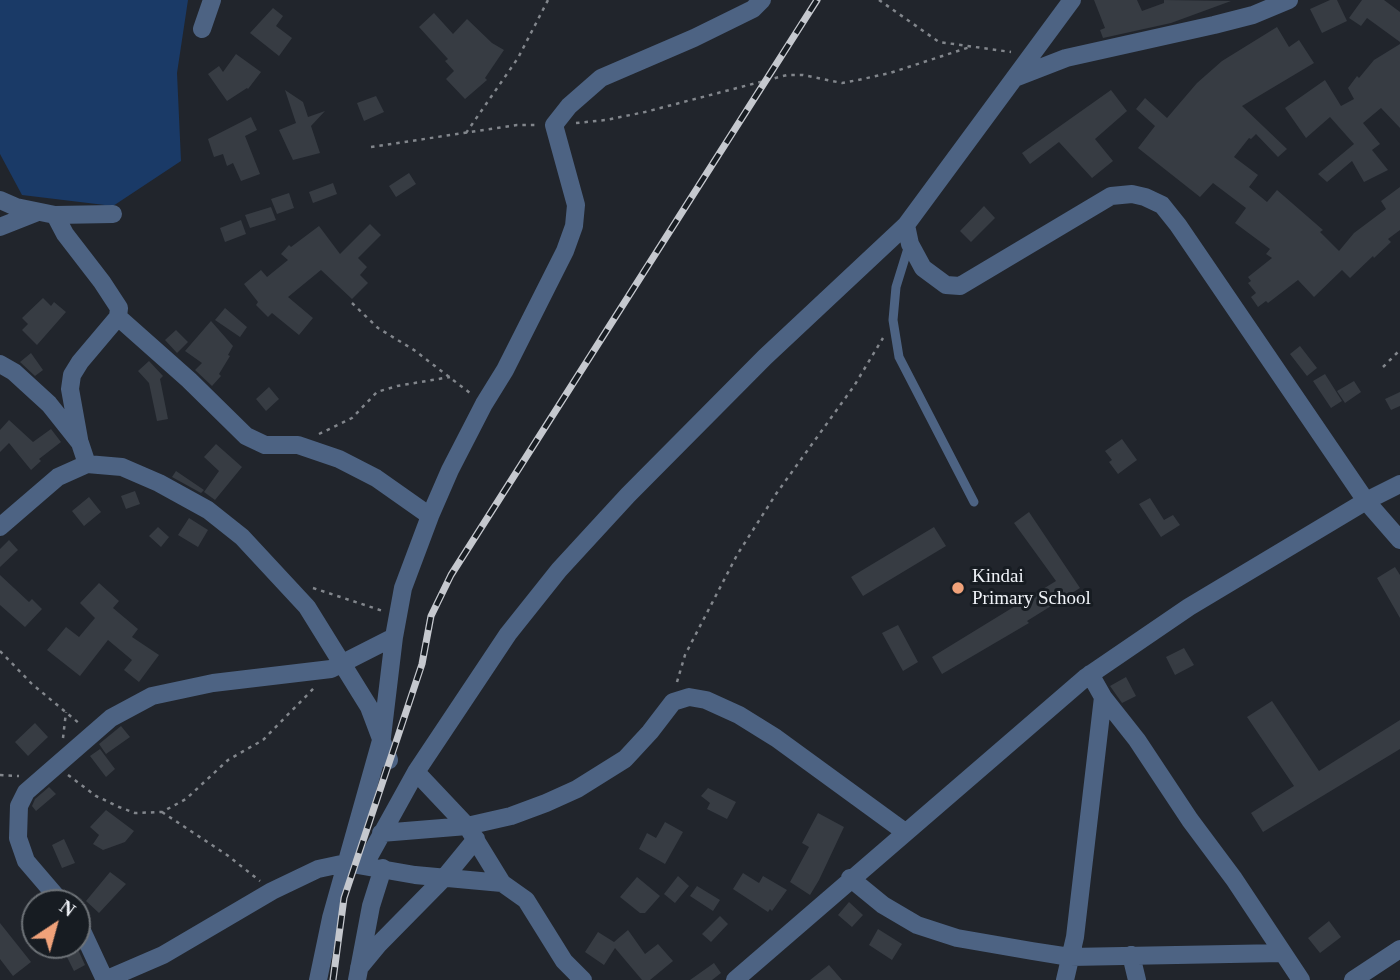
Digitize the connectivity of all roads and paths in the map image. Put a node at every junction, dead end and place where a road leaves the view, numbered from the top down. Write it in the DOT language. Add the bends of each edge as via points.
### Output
graph roads {
  1 [pos="212,0"];
  2 [pos="548,0"];
  3 [pos="762,0"];
  4 [pos="879,0"];
  5 [pos="1072,0"];
  6 [pos="1289,0"];
  7 [pos="202,29"];
  8 [pos="970,47"];
  9 [pos="1031,57"];
  10 [pos="1017,77"];
  11 [pos="554,125"];
  12 [pos="466,133"];
  13 [pos="372,147"];
  14 [pos="0,200"];
  15 [pos="46,214"];
  16 [pos="113,214"];
  17 [pos="906,225"];
  18 [pos="0,227"];
  19 [pos="910,244"];
  20 [pos="352,303"];
  21 [pos="118,317"];
  22 [pos="893,320"];
  23 [pos="1400,350"];
  24 [pos="0,365"];
  25 [pos="1383,367"];
  26 [pos="450,377"];
  27 [pos="484,404"];
  28 [pos="79,443"];
  29 [pos="298,445"];
  30 [pos="87,464"];
  31 [pos="1400,484"];
  32 [pos="1366,501"];
  33 [pos="974,502"];
  34 [pos="430,516"];
  35 [pos="0,527"];
  36 [pos="1400,540"];
  37 [pos="312,588"];
  38 [pos="398,616"];
  39 [pos="394,637"];
  40 [pos="0,651"];
  41 [pos="337,666"];
  42 [pos="1090,674"];
  43 [pos="1102,697"];
  44 [pos="673,702"];
  45 [pos="92,734"];
  46 [pos="382,737"];
  47 [pos="389,760"];
  48 [pos="58,764"];
  49 [pos="416,772"];
  50 [pos="162,812"];
  51 [pos="905,832"];
  52 [pos="381,833"];
  53 [pos="471,833"];
  54 [pos="346,863"];
  55 [pos="365,864"];
  56 [pos="383,868"];
  57 [pos="444,878"];
  58 [pos="850,878"];
  59 [pos="502,884"];
  60 [pos="50,889"];
  61 [pos="272,891"];
  62 [pos="1400,949"];
  63 [pos="91,950"];
  64 [pos="1283,953"];
  65 [pos="1130,955"];
  66 [pos="1070,957"];
  67 [pos="358,974"];
  68 [pos="105,980"];
  69 [pos="318,980"];
  70 [pos="583,980"];
  71 [pos="735,980"];
  72 [pos="1065,980"];
  73 [pos="1137,980"];
  74 [pos="1301,980"];
  75 [pos="1353,980"];
  1 -- 7 [label="street"];
  2 -- 12 [label="path" via="518,58"];
  3 -- 11 [label="street" via="694,38 601,78"];
  4 -- 8 [label="path" via="939,42"];
  5 -- 9 [label="street"];
  6 -- 10 [label="street" via="1253,15 1066,58"];
  8 -- 9 [label="path"];
  8 -- 11 [label="path" via="858,80 842,83 787,75 645,112"];
  9 -- 10 [label="street"];
  10 -- 17 [label="street"];
  11 -- 12 [label="path"];
  11 -- 27 [label="street" via="576,205 574,226"];
  12 -- 13 [label="path"];
  14 -- 15 [label="street"];
  15 -- 16 [label="street"];
  15 -- 18 [label="street"];
  15 -- 21 [label="street" via="115,299"];
  17 -- 19 [label="street"];
  17 -- 49 [label="street" via="765,357 559,570 508,634"];
  19 -- 22 [label="lane" via="896,287"];
  19 -- 32 [label="street" via="923,268 946,285 960,286 1111,196 1132,194 1162,205"];
  20 -- 26 [label="path" via="378,328"];
  21 -- 28 [label="street" via="72,375"];
  21 -- 29 [label="street" via="246,436 265,445"];
  22 -- 33 [label="lane" via="899,357"];
  22 -- 44 [label="path" via="865,370 737,555 685,655"];
  23 -- 25 [label="path"];
  24 -- 28 [label="street" via="49,404"];
  26 -- 27 [label="path"];
  26 -- 29 [label="path" via="377,392 352,418"];
  27 -- 34 [label="street"];
  28 -- 30 [label="street"];
  29 -- 34 [label="street" via="358,467"];
  30 -- 35 [label="street" via="58,477"];
  30 -- 41 [label="street" via="122,467 225,521 307,607"];
  31 -- 32 [label="street"];
  32 -- 36 [label="street"];
  32 -- 42 [label="street" via="1189,607"];
  34 -- 38 [label="street" via="403,588"];
  37 -- 38 [label="path"];
  38 -- 39 [label="street"];
  39 -- 41 [label="street"];
  39 -- 46 [label="street"];
  40 -- 45 [label="path"];
  41 -- 45 [label="street" via="152,696"];
  41 -- 46 [label="street" via="369,707"];
  41 -- 50 [label="path" via="263,740 228,760 186,799"];
  42 -- 43 [label="street"];
  42 -- 51 [label="street"];
  43 -- 64 [label="street" via="1137,740"];
  43 -- 66 [label="street"];
  44 -- 51 [label="street" via="689,697 706,700 739,715"];
  44 -- 53 [label="street" via="625,758 577,789"];
  45 -- 48 [label="street"];
  46 -- 47 [label="street"];
  46 -- 54 [label="street"];
  48 -- 50 [label="path" via="96,796 135,813"];
  48 -- 60 [label="street" via="26,792 18,821 26,861"];
  49 -- 52 [label="street"];
  49 -- 53 [label="street"];
  50 -- 61 [label="path"];
  51 -- 58 [label="street"];
  52 -- 53 [label="street"];
  52 -- 55 [label="street"];
  53 -- 57 [label="street"];
  53 -- 59 [label="street"];
  54 -- 55 [label="street"];
  54 -- 61 [label="street" via="318,869"];
  54 -- 69 [label="street"];
  55 -- 56 [label="street"];
  56 -- 57 [label="street"];
  56 -- 67 [label="street"];
  57 -- 59 [label="street"];
  57 -- 67 [label="street"];
  58 -- 66 [label="street" via="917,925 957,938"];
  58 -- 71 [label="street"];
  59 -- 70 [label="street" via="526,900 564,961"];
  61 -- 68 [label="street" via="163,954"];
  62 -- 75 [label="street"];
  63 -- 68 [label="street"];
  64 -- 65 [label="street"];
  64 -- 74 [label="street"];
  65 -- 66 [label="street"];
  65 -- 73 [label="street"];
  66 -- 72 [label="street"];
}
